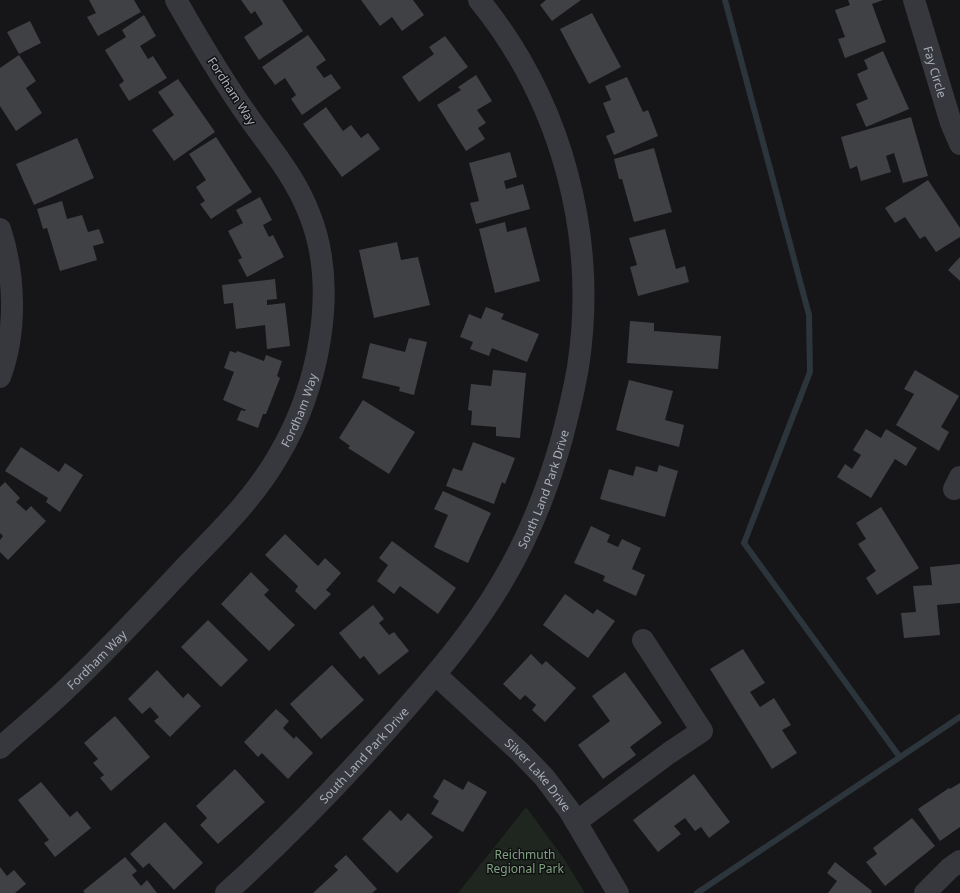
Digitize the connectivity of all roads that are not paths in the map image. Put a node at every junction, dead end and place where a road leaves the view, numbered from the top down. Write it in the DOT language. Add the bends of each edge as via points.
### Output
graph roads {
  1 [pos="176,0"];
  2 [pos="479,0"];
  3 [pos="914,0"];
  4 [pos="960,144"];
  5 [pos="0,229"];
  6 [pos="0,377"];
  7 [pos="643,640"];
  8 [pos="436,675"];
  9 [pos="0,748"];
  10 [pos="576,822"];
  11 [pos="960,861"];
  12 [pos="226,893"];
  13 [pos="618,893"];
  14 [pos="925,893"];
  1 -- 9 [label="street, Fordham Way" via="242,108 289,174 309,213 318,241 324,284 322,325 313,371 299,415 278,457 244,504 147,608 62,692"];
  2 -- 8 [label="street, South Land Park Drive" via="512,44 532,79 549,116 562,154 581,241 584,290 582,338 570,409 553,470 530,529 501,584 466,637"];
  3 -- 4 [label="street, Fay Circle" via="951,123"];
  5 -- 6 [label="street" via="10,275 12,305 9,339"];
  7 -- 10 [label="street" via="702,731"];
  8 -- 10 [label="street, Silver Lake Drive" via="544,777"];
  8 -- 12 [label="street, South Land Park Drive" via="325,798"];
  10 -- 13 [label="street, Silver Lake Drive"];
  11 -- 14 [label="street"];
}
